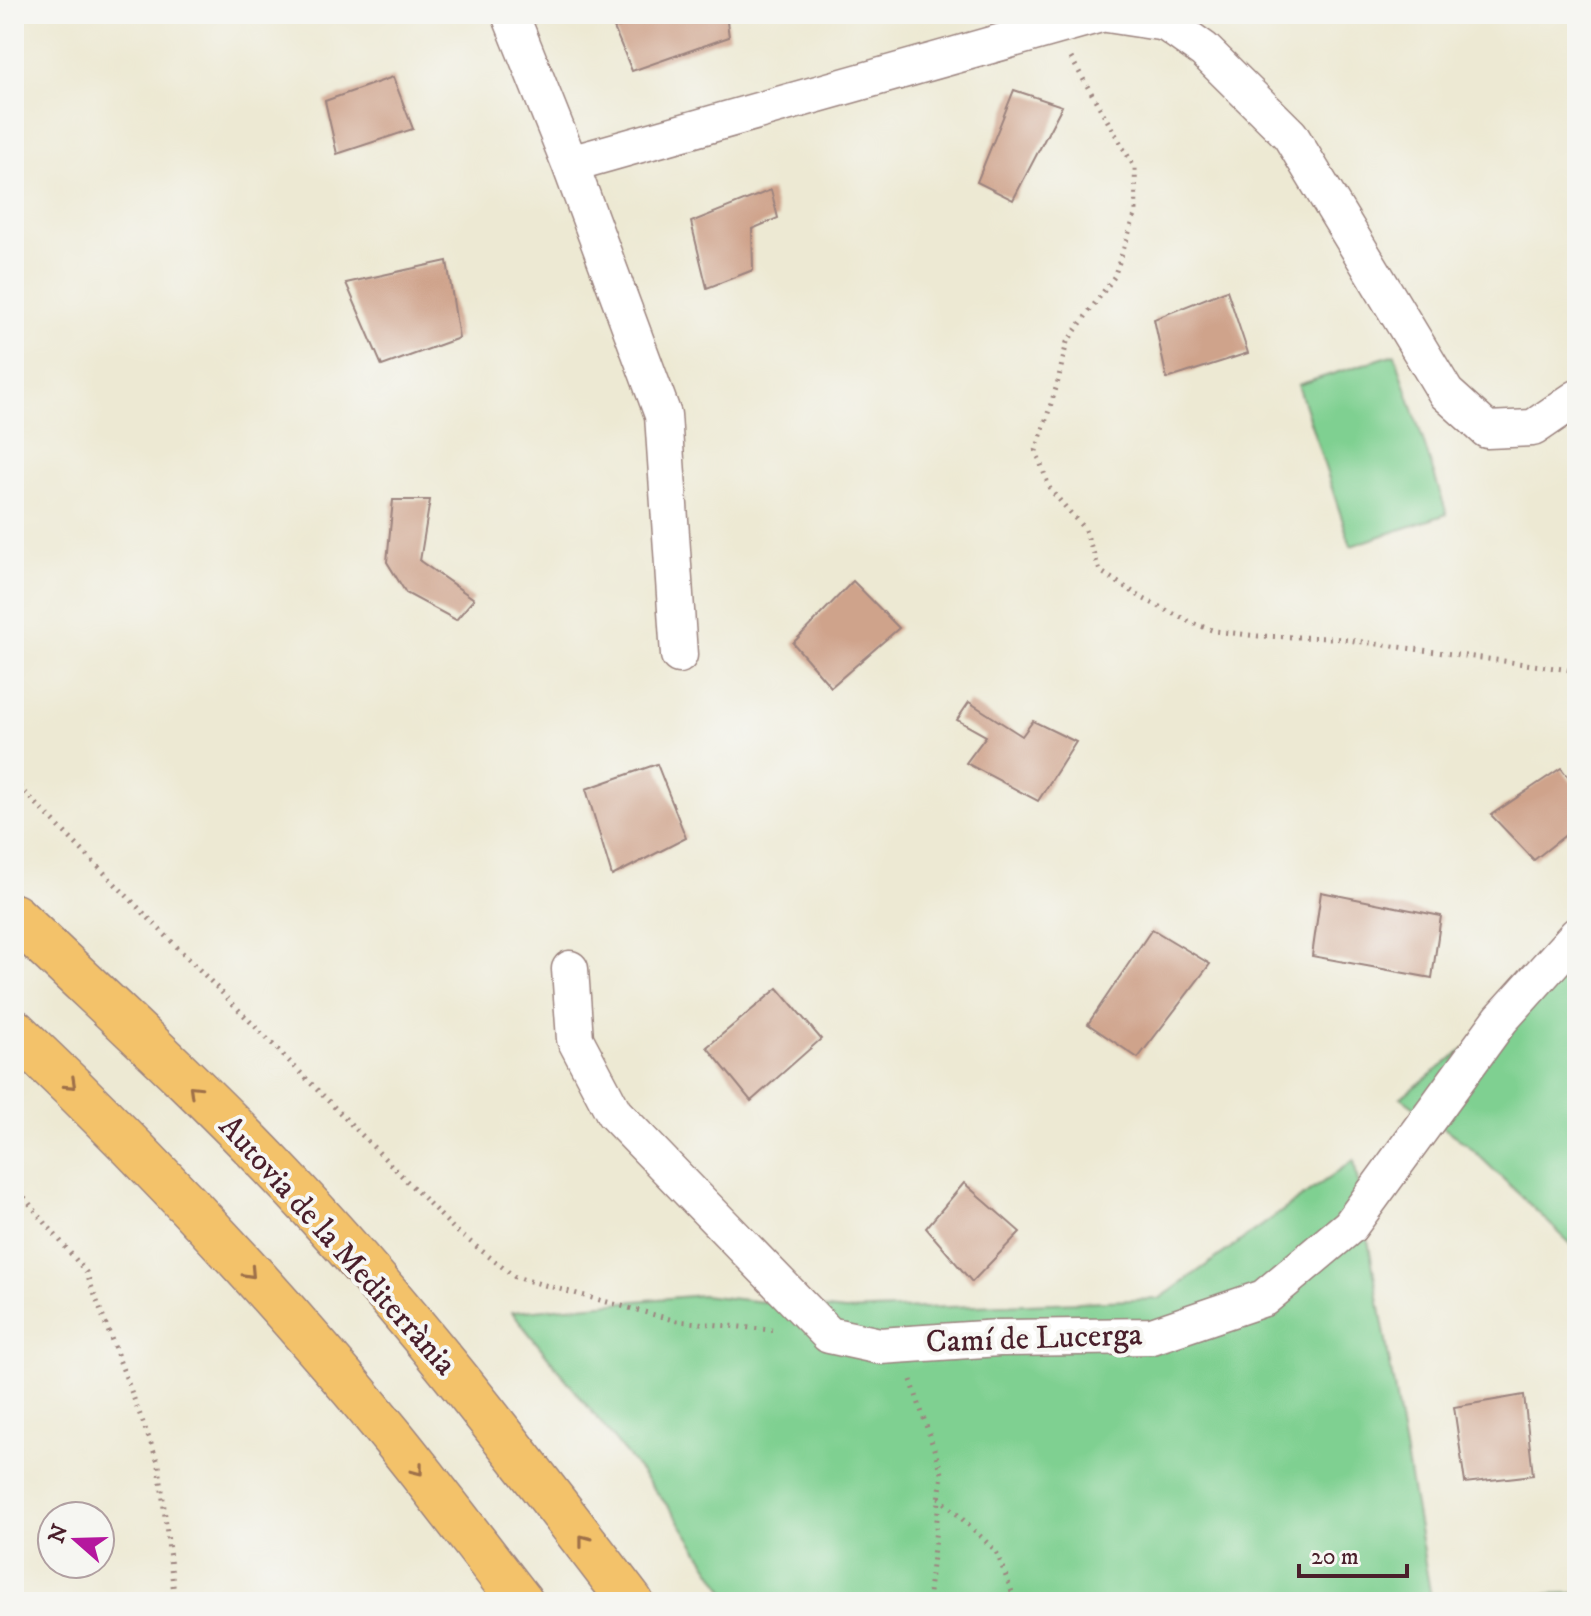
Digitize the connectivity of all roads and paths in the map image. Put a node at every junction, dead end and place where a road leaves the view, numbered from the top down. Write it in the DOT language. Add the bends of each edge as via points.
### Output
graph roads {
  1 [pos="510,14"];
  2 [pos="1104,14"];
  3 [pos="1057,26"];
  4 [pos="570,164"];
  5 [pos="1577,398"];
  6 [pos="679,655"];
  7 [pos="1577,671"];
  8 [pos="14,781"];
  9 [pos="14,916"];
  10 [pos="1577,935"];
  11 [pos="570,969"];
  12 [pos="14,1031"];
  13 [pos="14,1185"];
  14 [pos="829,1335"];
  15 [pos="899,1345"];
  16 [pos="939,1497"];
  17 [pos="175,1602"];
  18 [pos="521,1602"];
  19 [pos="631,1602"];
  20 [pos="928,1602"];
  21 [pos="1016,1602"];
  1 -- 4 [label="street"];
  2 -- 3 [label="street"];
  2 -- 5 [label="street" via="1166,23 1204,50 1290,135 1446,393 1487,430 1533,428"];
  3 -- 4 [label="street"];
  3 -- 7 [label="path" via="1135,168 1136,212 1114,277 1067,342 1036,451 1050,489 1085,530 1100,571 1144,599 1215,631 1333,638"];
  4 -- 6 [label="street" via="663,415"];
  8 -- 14 [label="path" via="454,1229 515,1277 677,1321"];
  19 -- 9 [label="highway, Autovia de la Mediterrània, one-way" via="380,1286 280,1175"];
  10 -- 15 [label="street, Camí de Lucerga" via="1501,1019 1350,1226 1264,1298 1152,1336"];
  11 -- 14 [label="street" via="575,1039 614,1113"];
  12 -- 18 [label="highway, one-way" via="83,1095 270,1294 391,1435"];
  13 -- 17 [label="path" via="86,1272 159,1465"];
  14 -- 15 [label="street, Camí de Lucerga"];
  15 -- 16 [label="path" via="942,1473"];
  16 -- 20 [label="path"];
  16 -- 21 [label="path" via="996,1551"];
}
